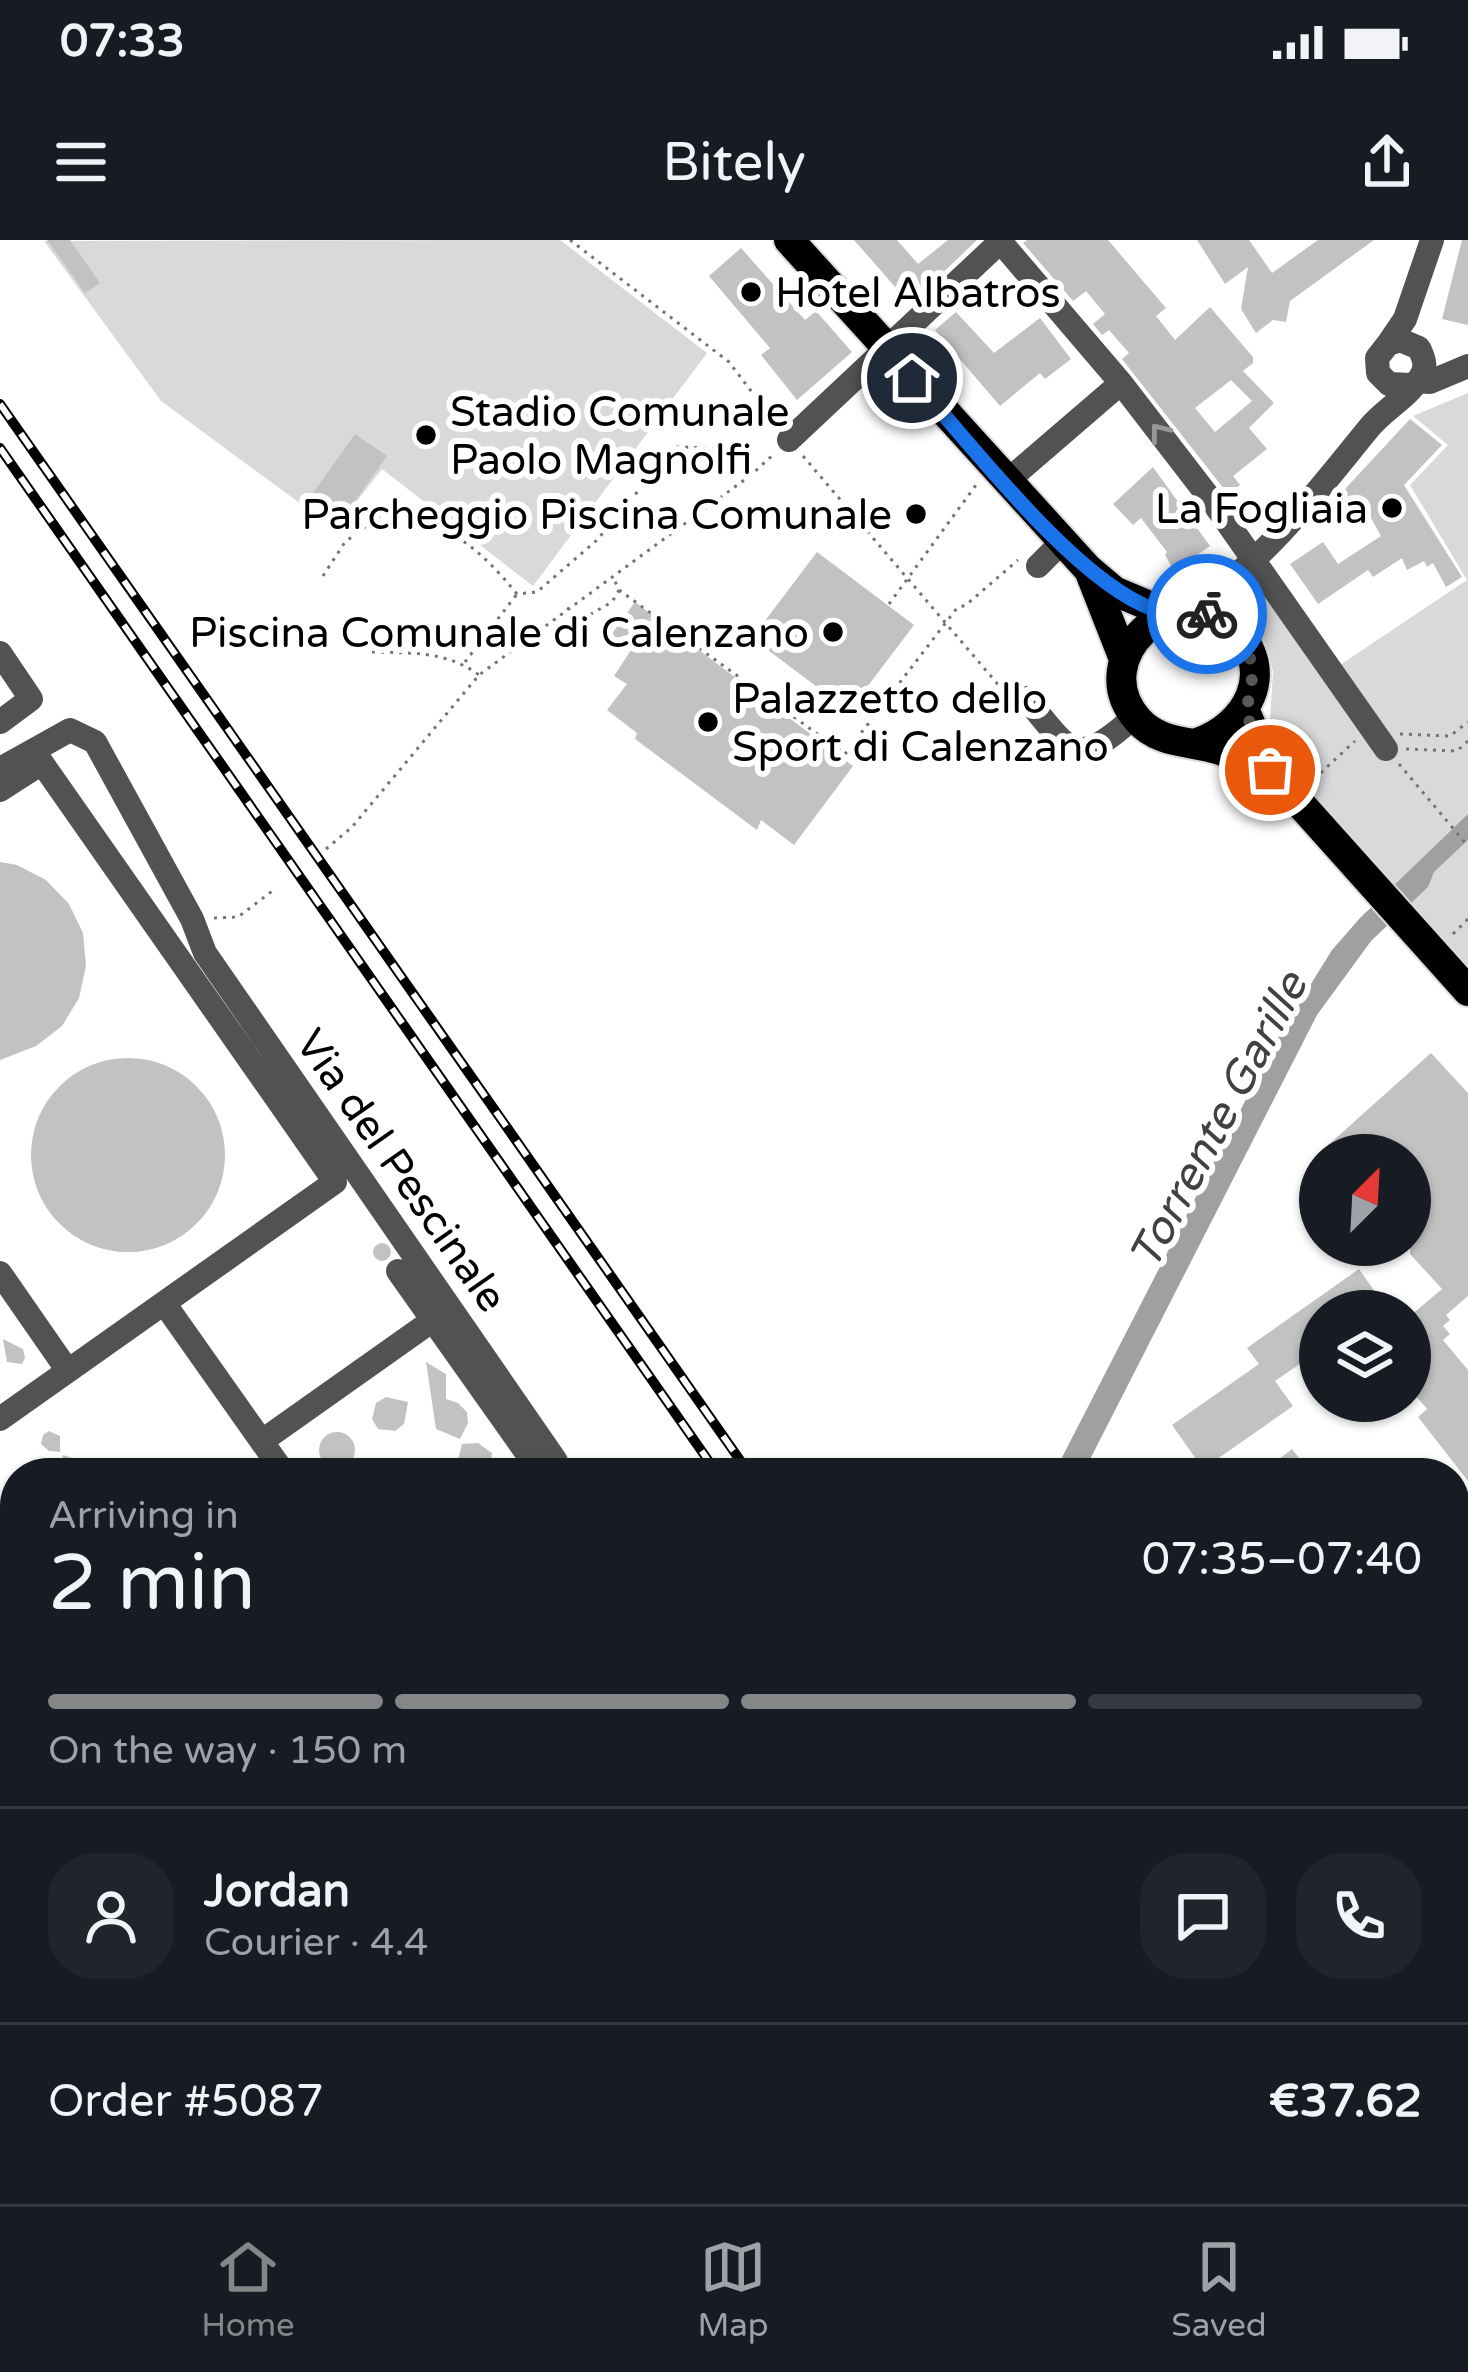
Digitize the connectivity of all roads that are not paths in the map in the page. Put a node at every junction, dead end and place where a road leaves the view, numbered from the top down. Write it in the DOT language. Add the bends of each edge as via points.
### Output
graph roads {
  1 [pos="788,240"];
  2 [pos="1432,240"];
  3 [pos="1000,241"];
  4 [pos="1425,268"];
  5 [pos="1388,344"];
  6 [pos="887,350"];
  7 [pos="1420,351"];
  8 [pos="1468,363"];
  9 [pos="1378,373"];
  10 [pos="1121,383"];
  11 [pos="1414,383"];
  12 [pos="1370,427"];
  13 [pos="789,440"];
  14 [pos="993,481"];
  15 [pos="1061,543"];
  16 [pos="1028,563"];
  17 [pos="1248,566"];
  18 [pos="1088,568"];
  19 [pos="1177,614"];
  20 [pos="1231,626"];
  21 [pos="0,653"];
  22 [pos="1124,659"];
  23 [pos="1017,697"];
  24 [pos="1245,711"];
  25 [pos="1135,716"];
  26 [pos="0,722"];
  27 [pos="1377,736"];
  28 [pos="1197,743"];
  29 [pos="0,769"];
  30 [pos="0,790"];
  31 [pos="1296,794"];
  32 [pos="1468,991"];
  33 [pos="398,1271"];
  34 [pos="0,1273"];
  35 [pos="164,1303"];
  36 [pos="433,1320"];
  37 [pos="68,1371"];
  38 [pos="0,1419"];
  39 [pos="262,1441"];
  40 [pos="274,1458"];
  41 [pos="541,1458"];
  42 [pos="542,1458"];
  1 -- 6 [label="main road"];
  2 -- 4 [label="street"];
  3 -- 6 [label="street"];
  3 -- 10 [label="street"];
  4 -- 5 [label="street"];
  4 -- 7 [label="street"];
  5 -- 7 [label="street" via="1407,341"];
  5 -- 9 [label="street"];
  6 -- 13 [label="street"];
  6 -- 14 [label="main road"];
  7 -- 8 [label="street"];
  7 -- 11 [label="street" via="1424,368"];
  8 -- 11 [label="street"];
  9 -- 11 [label="street" via="1389,385"];
  9 -- 12 [label="street"];
  10 -- 14 [label="street"];
  17 -- 10 [label="street, one-way"];
  11 -- 12 [label="street"];
  12 -- 17 [label="street"];
  14 -- 15 [label="main road"];
  15 -- 16 [label="street"];
  15 -- 18 [label="main road"];
  17 -- 19 [label="street"];
  17 -- 20 [label="street" via="1228,605"];
  17 -- 27 [label="street"];
  18 -- 19 [label="main road" via="1114,591"];
  18 -- 22 [label="main road"];
  19 -- 20 [label="main road" via="1212,615"];
  19 -- 22 [label="main road" via="1138,633"];
  20 -- 24 [label="main road" via="1252,661"];
  21 -- 26 [label="street" via="31,699"];
  22 -- 25 [label="main road" via="1122,688"];
  23 -- 25 [label="street" via="1065,746 1080,749 1108,741"];
  24 -- 28 [label="main road" via="1217,737"];
  24 -- 31 [label="main road" via="1270,770"];
  25 -- 28 [label="main road" via="1161,737"];
  28 -- 31 [label="main road"];
  29 -- 42 [label="street, Via del Pescinale" via="70,730 95,742 205,953"];
  30 -- 35 [label="street" via="42,763 335,1182"];
  31 -- 32 [label="main road" via="1351,861 1447,952"];
  33 -- 36 [label="street"];
  34 -- 37 [label="street"];
  35 -- 37 [label="street"];
  35 -- 39 [label="street"];
  36 -- 39 [label="street"];
  36 -- 41 [label="street"];
  37 -- 38 [label="street"];
  39 -- 40 [label="street"];
}
